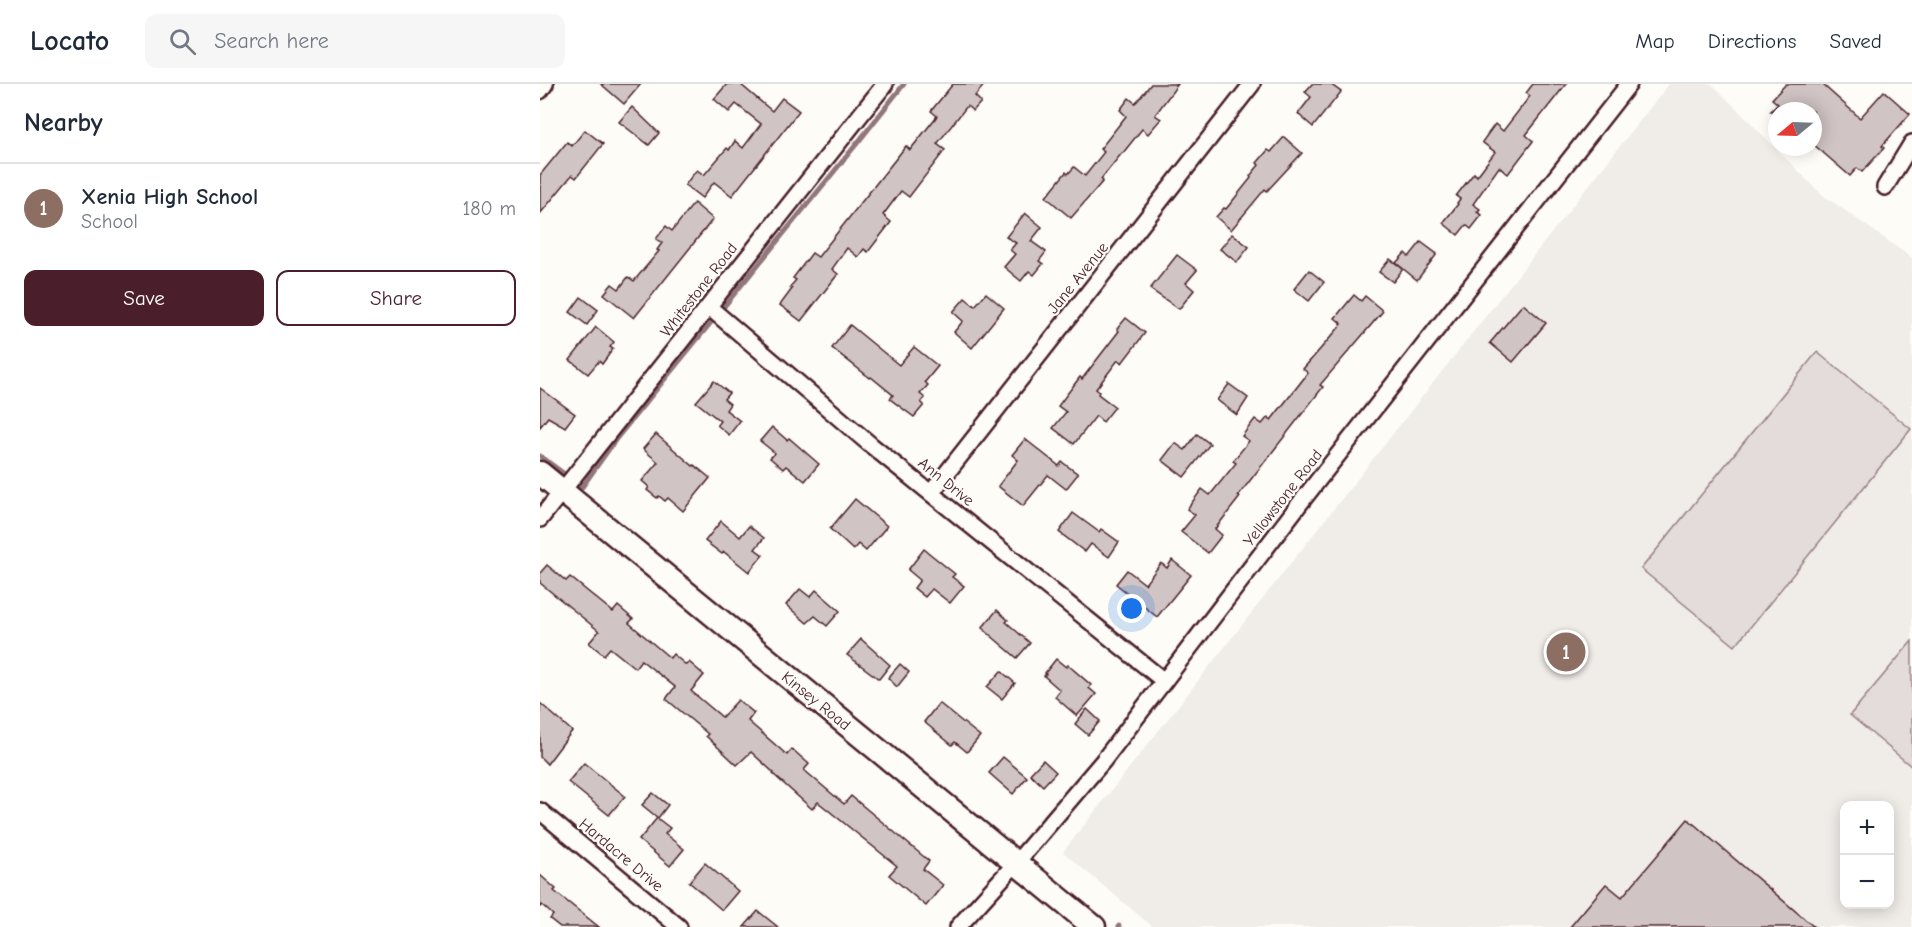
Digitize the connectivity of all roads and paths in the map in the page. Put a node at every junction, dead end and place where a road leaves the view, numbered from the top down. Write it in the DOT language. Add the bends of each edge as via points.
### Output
graph roads {
  1 [pos="545,84"];
  2 [pos="885,84"];
  3 [pos="1252,84"];
  4 [pos="1629,84"];
  5 [pos="540,91"];
  6 [pos="1912,143"];
  7 [pos="1885,187"];
  8 [pos="709,307"];
  9 [pos="540,473"];
  10 [pos="562,491"];
  11 [pos="931,494"];
  12 [pos="540,519"];
  13 [pos="1164,681"];
  14 [pos="540,812"];
  15 [pos="1023,868"];
  16 [pos="679,927"];
  17 [pos="958,927"];
  18 [pos="1094,927"];
  1 -- 5 [label="street"];
  2 -- 8 [label="street, Whitestone Road"];
  3 -- 11 [label="street, Jane Avenue"];
  4 -- 13 [label="street, Yellowstone Road"];
  6 -- 7 [label="street"];
  8 -- 10 [label="street, Whitestone Road"];
  8 -- 11 [label="street, Ann Drive"];
  9 -- 10 [label="street, Kinsey Road"];
  10 -- 12 [label="street, Whitestone Road"];
  10 -- 15 [label="street, Kinsey Road"];
  11 -- 13 [label="street, Ann Drive"];
  13 -- 15 [label="street, Yellowstone Road"];
  14 -- 16 [label="street, Hardacre Drive"];
  15 -- 17 [label="street, Yellowstone Road"];
  15 -- 18 [label="street, Kinsey Road"];
}
